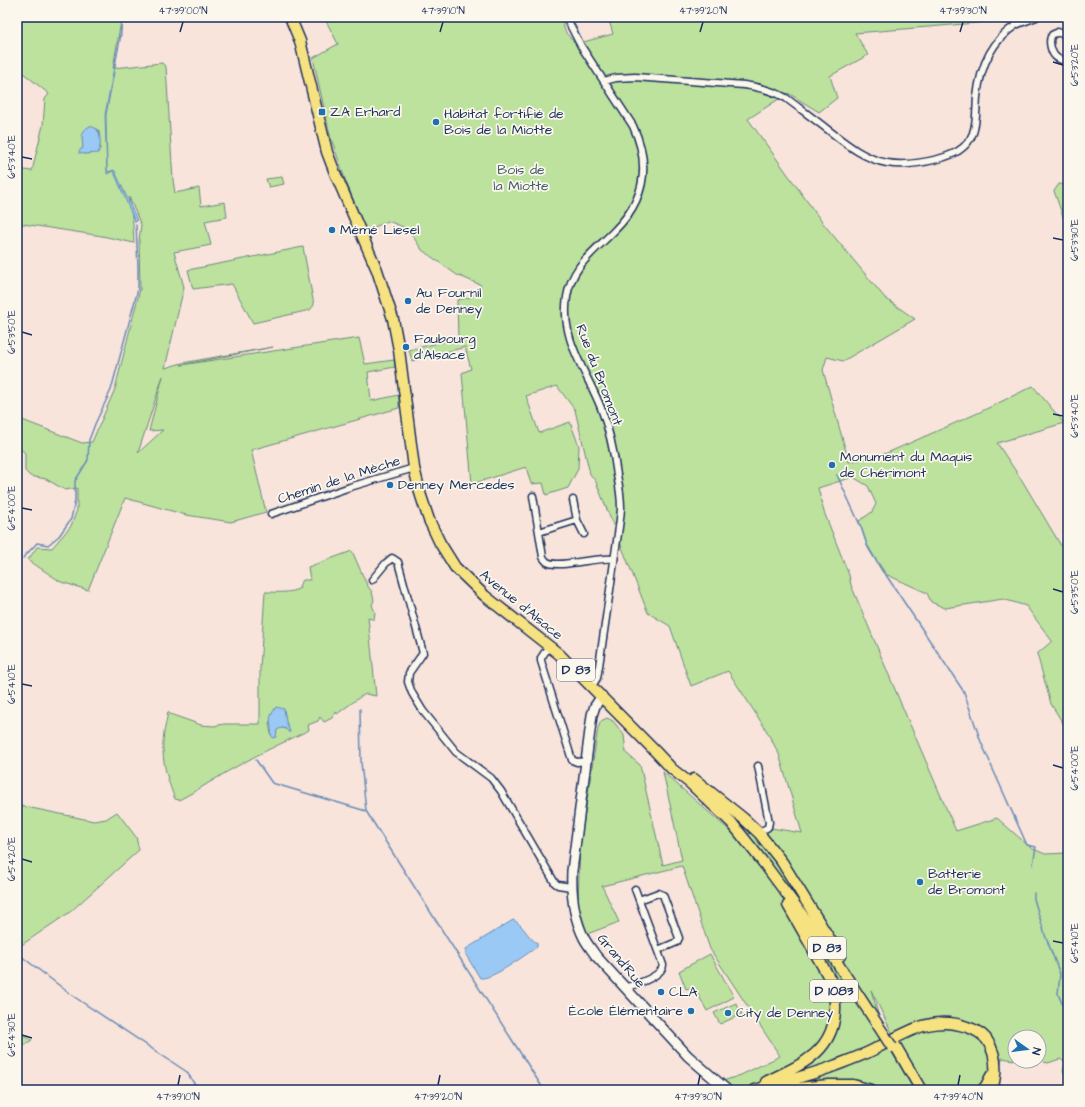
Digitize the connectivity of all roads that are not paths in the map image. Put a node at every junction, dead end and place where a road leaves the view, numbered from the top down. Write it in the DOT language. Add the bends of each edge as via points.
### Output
graph roads {
  1 [pos="290,17"];
  2 [pos="566,17"];
  3 [pos="1036,17"];
  4 [pos="1068,39"];
  5 [pos="1068,62"];
  6 [pos="604,81"];
  7 [pos="414,468"];
  8 [pos="532,496"];
  9 [pos="573,500"];
  10 [pos="271,514"];
  11 [pos="576,520"];
  12 [pos="540,532"];
  13 [pos="584,534"];
  14 [pos="614,559"];
  15 [pos="372,580"];
  16 [pos="549,646"];
  17 [pos="592,686"];
  18 [pos="602,696"];
  19 [pos="656,751"];
  20 [pos="586,761"];
  21 [pos="758,766"];
  22 [pos="759,833"];
  23 [pos="766,866"];
  24 [pos="571,887"];
  25 [pos="635,889"];
  26 [pos="639,900"];
  27 [pos="658,950"];
  28 [pos="624,988"];
  29 [pos="885,1032"];
  30 [pos="893,1046"];
  31 [pos="908,1066"];
  32 [pos="995,1068"];
  33 [pos="728,1090"];
  34 [pos="751,1090"];
  35 [pos="755,1090"];
  36 [pos="776,1090"];
  37 [pos="871,1090"];
  38 [pos="916,1090"];
  39 [pos="921,1090"];
  40 [pos="928,1090"];
  41 [pos="982,1090"];
  42 [pos="992,1090"];
  1 -- 7 [label="main road, Avenue d'Alsace / D 83" via="300,41 334,173 381,281 393,319"];
  2 -- 6 [label="street, Rue du Bromont"];
  3 -- 6 [label="street" via="1016,25 1001,38 985,62 978,85 975,126 965,146 945,157 910,163 886,163 864,155 786,98 761,88 635,77"];
  4 -- 5 [label="street" via="1058,32 1050,40 1054,55"];
  6 -- 14 [label="street, Rue du Bromont" via="639,139 644,173 639,196 630,213 578,268 567,296 565,315 572,347 601,408 618,476 621,507"];
  7 -- 10 [label="street, Chemin de la Mèche"];
  7 -- 16 [label="main road, Avenue d'Alsace / D 83" via="429,520 455,567 485,596"];
  8 -- 12 [label="street"];
  9 -- 11 [label="street"];
  11 -- 12 [label="street"];
  11 -- 13 [label="street"];
  12 -- 14 [label="street" via="543,557 548,562 557,564"];
  14 -- 17 [label="street, Rue du Bromont" via="597,678"];
  15 -- 24 [label="street" via="392,558 398,562 422,653 409,673 408,682 412,693 456,752 491,778 555,883"];
  16 -- 17 [label="main road, Avenue d'Alsace / D 83"];
  16 -- 20 [label="street" via="541,661 572,760"];
  17 -- 18 [label="main road, Avenue d'Alsace / D 83"];
  18 -- 19 [label="main road, Avenue d'Alsace / D 83"];
  18 -- 20 [label="street, Grand'Rue" via="595,706"];
  19 -- 22 [label="main road, Avenue d'Alsace / D 83"];
  19 -- 23 [label="main road, Avenue d'Alsace / D 83" via="672,769 731,822"];
  20 -- 24 [label="street, Grand'Rue"];
  21 -- 22 [label="street" via="769,822 768,827"];
  22 -- 29 [label="main road, D 83" via="782,862"];
  23 -- 29 [label="main road, D 83"];
  23 -- 34 [label="main road, D 1083" via="831,981 836,1013 832,1029 823,1046 807,1060"];
  24 -- 28 [label="street, Grand'Rue" via="574,910 584,938"];
  25 -- 26 [label="street"];
  26 -- 27 [label="street"];
  26 -- 27 [label="street" via="658,893 663,895 679,938 677,942"];
  27 -- 28 [label="street" via="662,970 640,984"];
  28 -- 33 [label="street, Grand'Rue" via="688,1056"];
  29 -- 30 [label="main road, D 83, bridge"];
  30 -- 31 [label="main road, D 83"];
  30 -- 38 [label="main road, D 83"];
  31 -- 39 [label="main road, D 83"];
  31 -- 40 [label="main road"];
  32 -- 35 [label="main road" via="991,1046 985,1037 959,1024 944,1023 918,1027 872,1051"];
  32 -- 41 [label="main road"];
  32 -- 42 [label="main road"];
  36 -- 37 [label="main road" via="829,1085"];
}
